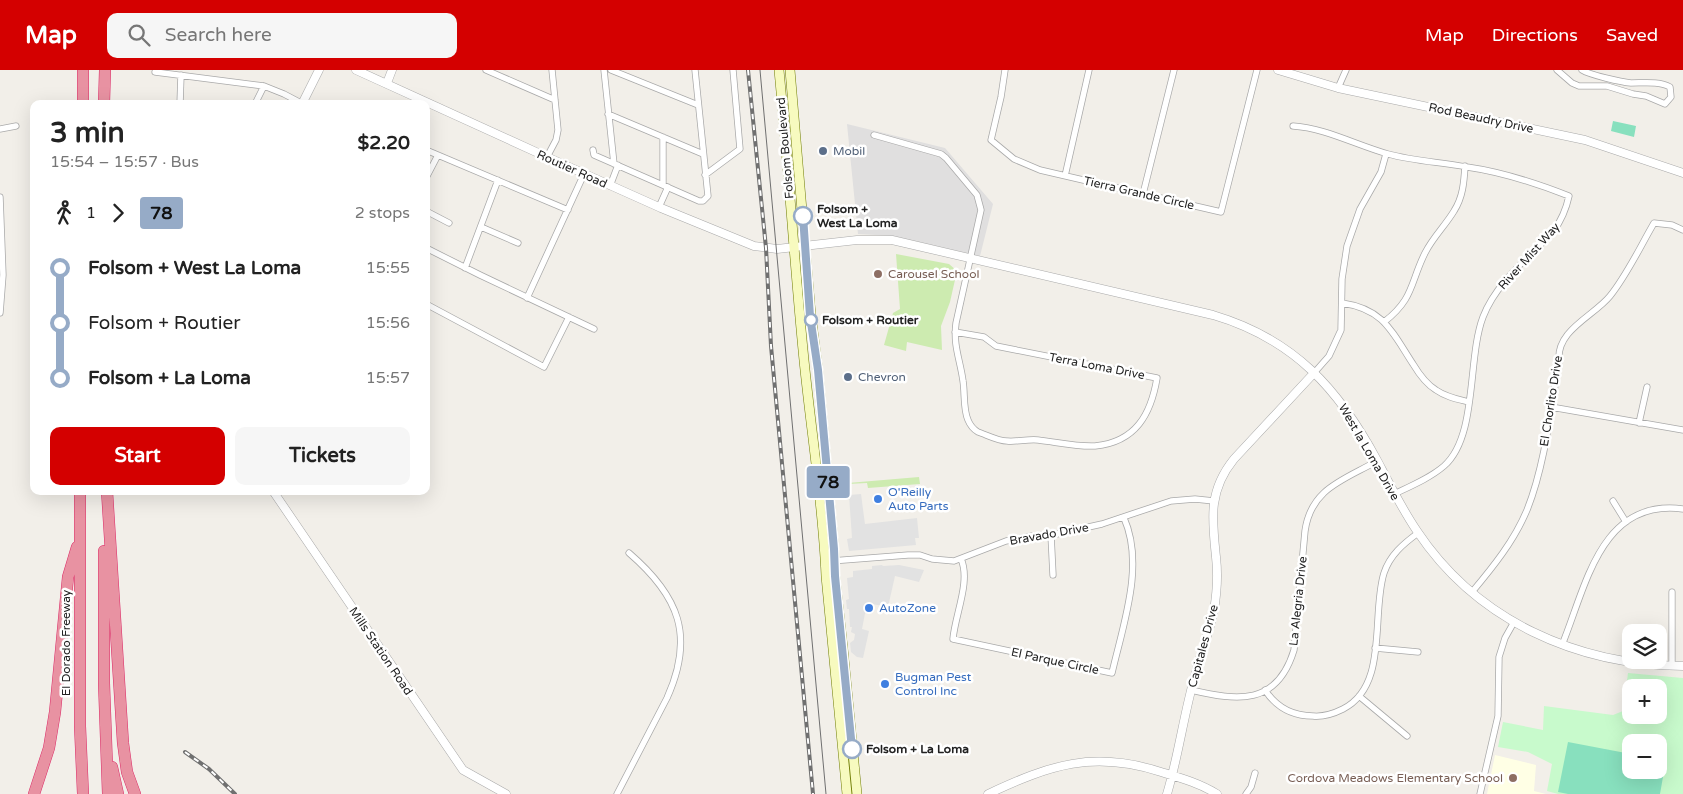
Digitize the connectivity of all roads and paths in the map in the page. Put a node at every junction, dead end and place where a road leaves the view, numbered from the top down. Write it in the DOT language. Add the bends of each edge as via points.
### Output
graph roads {
  1 [pos="83,70"];
  2 [pos="105,70"];
  3 [pos="319,70"];
  4 [pos="356,70"];
  5 [pos="392,70"];
  6 [pos="486,70"];
  7 [pos="552,70"];
  8 [pos="604,70"];
  9 [pos="611,70"];
  10 [pos="695,70"];
  11 [pos="733,70"];
  12 [pos="779,70"];
  13 [pos="790,70"];
  14 [pos="1004,70"];
  15 [pos="1089,70"];
  16 [pos="1174,70"];
  17 [pos="1257,70"];
  18 [pos="1278,70"];
  19 [pos="1346,70"];
  20 [pos="1582,70"];
  21 [pos="1559,71"];
  22 [pos="155,72"];
  23 [pos="181,75"];
  24 [pos="387,83"];
  25 [pos="264,86"];
  26 [pos="780,87"];
  27 [pos="1338,88"];
  28 [pos="83,100"];
  29 [pos="104,100"];
  30 [pos="180,100"];
  31 [pos="257,100"];
  32 [pos="295,100"];
  33 [pos="305,100"];
  34 [pos="423,100"];
  35 [pos="555,100"];
  36 [pos="430,103"];
  37 [pos="698,106"];
  38 [pos="608,114"];
  39 [pos="16,126"];
  40 [pos="1293,126"];
  41 [pos="0,129"];
  42 [pos="796,129"];
  43 [pos="874,135"];
  44 [pos="663,137"];
  45 [pos="593,150"];
  46 [pos="430,152"];
  47 [pos="703,154"];
  48 [pos="1386,154"];
  49 [pos="438,155"];
  50 [pos="546,158"];
  51 [pos="616,165"];
  52 [pos="1465,166"];
  53 [pos="430,170"];
  54 [pos="1683,173"];
  55 [pos="584,174"];
  56 [pos="706,175"];
  57 [pos="1065,176"];
  58 [pos="498,180"];
  59 [pos="610,186"];
  60 [pos="665,186"];
  61 [pos="1143,194"];
  62 [pos="0,197"];
  63 [pos="659,207"];
  64 [pos="568,210"];
  65 [pos="430,214"];
  66 [pos="449,223"];
  67 [pos="481,227"];
  68 [pos="1683,230"];
  69 [pos="518,244"];
  70 [pos="806,247"];
  71 [pos="794,248"];
  72 [pos="430,250"];
  73 [pos="970,258"];
  74 [pos="466,268"];
  75 [pos="527,298"];
  76 [pos="1342,303"];
  77 [pos="430,306"];
  78 [pos="0,313"];
  79 [pos="569,317"];
  80 [pos="1384,322"];
  81 [pos="594,329"];
  82 [pos="955,332"];
  83 [pos="803,351"];
  84 [pos="1314,373"];
  85 [pos="1647,387"];
  86 [pos="820,392"];
  87 [pos="1469,402"];
  88 [pos="1551,406"];
  89 [pos="1639,423"];
  90 [pos="1683,430"];
  91 [pos="1377,461"];
  92 [pos="1394,494"];
  93 [pos="80,495"];
  94 [pos="105,495"];
  95 [pos="105,495"];
  96 [pos="276,495"];
  97 [pos="1214,501"];
  98 [pos="1613,501"];
  99 [pos="1683,509"];
  100 [pos="1124,518"];
  101 [pos="1626,522"];
  102 [pos="1418,533"];
  103 [pos="1051,535"];
  104 [pos="80,536"];
  105 [pos="629,554"];
  106 [pos="961,559"];
  107 [pos="830,561"];
  108 [pos="1053,576"];
  109 [pos="1472,592"];
  110 [pos="1672,592"];
  111 [pos="1514,622"];
  112 [pos="1562,646"];
  113 [pos="1375,648"];
  114 [pos="1418,652"];
  115 [pos="1672,666"];
  116 [pos="1683,666"];
  117 [pos="1191,690"];
  118 [pos="1265,690"];
  119 [pos="1359,696"];
  120 [pos="1407,736"];
  121 [pos="106,744"];
  122 [pos="1255,773"];
  123 [pos="1172,775"];
  124 [pos="34,794"];
  125 [pos="83,794"];
  126 [pos="108,794"];
  127 [pos="118,794"];
  128 [pos="135,794"];
  129 [pos="506,794"];
  130 [pos="617,794"];
  131 [pos="847,794"];
  132 [pos="857,794"];
  133 [pos="988,794"];
  134 [pos="1167,794"];
  135 [pos="1218,794"];
  136 [pos="1246,794"];
  137 [pos="1480,794"];
  1 -- 28 [label="highway"];
  2 -- 29 [label="highway"];
  3 -- 33 [label="street"];
  4 -- 24 [label="street, Routier Road"];
  5 -- 24 [label="street"];
  6 -- 35 [label="street"];
  7 -- 35 [label="street"];
  8 -- 38 [label="street"];
  9 -- 37 [label="street"];
  10 -- 37 [label="street"];
  11 -- 56 [label="street" via="740,149"];
  12 -- 26 [label="main road, Folsom Boulevard"];
  13 -- 42 [label="main road, Folsom Boulevard"];
  14 -- 57 [label="street, Tierra Grande Circle" via="1002,97 991,140 1024,164"];
  15 -- 57 [label="street"];
  16 -- 61 [label="street"];
  17 -- 61 [label="street, Tierra Grande Circle" via="1221,212"];
  18 -- 27 [label="street, Rod Beaudry Drive"];
  19 -- 27 [label="street"];
  20 -- 21 [label="street" via="1620,82 1663,83 1670,87 1671,97 1665,104 1607,86 1579,86"];
  22 -- 23 [label="street"];
  23 -- 25 [label="street"];
  23 -- 30 [label="street"];
  24 -- 34 [label="street, Routier Road"];
  25 -- 31 [label="street"];
  25 -- 32 [label="street"];
  26 -- 42 [label="main road" via="786,94 788,118"];
  26 -- 71 [label="main road, Folsom Boulevard"];
  27 -- 54 [label="street, Rod Beaudry Drive" via="1585,140"];
  35 -- 50 [label="street" via="558,130"];
  36 -- 50 [label="street, Routier Road"];
  37 -- 47 [label="street"];
  38 -- 44 [label="street"];
  38 -- 51 [label="street"];
  39 -- 41 [label="street"];
  40 -- 48 [label="street, River Mist Way" via="1310,128"];
  42 -- 70 [label="main road, Folsom Boulevard"];
  43 -- 73 [label="street, Terra Loma Drive" via="941,154 977,195 981,210"];
  44 -- 47 [label="street"];
  44 -- 60 [label="street"];
  45 -- 51 [label="street" via="594,155"];
  46 -- 49 [label="street"];
  47 -- 56 [label="street"];
  48 -- 52 [label="street, River Mist Way"];
  48 -- 76 [label="street" via="1382,172 1360,209 1347,246"];
  49 -- 53 [label="street"];
  49 -- 58 [label="street"];
  50 -- 55 [label="street, Routier Road"];
  51 -- 59 [label="street"];
  51 -- 60 [label="street"];
  52 -- 80 [label="street" via="1459,203 1430,242 1405,301"];
  52 -- 87 [label="street, River Mist Way" via="1512,176 1569,196 1564,215 1553,232 1505,282 1484,315 1477,338"];
  55 -- 59 [label="street, Routier Road"];
  55 -- 64 [label="street"];
  56 -- 60 [label="street" via="708,196 703,202"];
  57 -- 61 [label="street, Tierra Grande Circle"];
  58 -- 64 [label="street"];
  58 -- 67 [label="street"];
  59 -- 63 [label="street, Routier Road"];
  60 -- 63 [label="street"];
  62 -- 78 [label="street"];
  63 -- 71 [label="street, Routier Road" via="754,246"];
  64 -- 75 [label="street"];
  65 -- 66 [label="street"];
  67 -- 69 [label="street"];
  67 -- 74 [label="street"];
  68 -- 88 [label="street, El Chorlito Drive" via="1654,223 1610,297 1575,326 1558,352"];
  70 -- 71 [label="street, West la Loma Drive"];
  70 -- 73 [label="street, West la Loma Drive" via="857,240 892,240"];
  70 -- 86 [label="main road, Folsom Boulevard" via="810,316"];
  71 -- 83 [label="main road, Folsom Boulevard"];
  72 -- 74 [label="street"];
  73 -- 82 [label="street, Terra Loma Drive"];
  73 -- 84 [label="street, West la Loma Drive" via="1228,320 1279,344"];
  74 -- 75 [label="street"];
  75 -- 79 [label="street"];
  76 -- 80 [label="street" via="1364,308"];
  76 -- 84 [label="street" via="1341,330 1329,356"];
  77 -- 79 [label="street" via="544,367"];
  79 -- 81 [label="street"];
  80 -- 87 [label="street" via="1426,382 1443,395"];
  82 -- 82 [label="street, Terra Loma Drive" via="966,417 978,432 1006,442 1029,439 1088,446 1104,444 1122,438 1138,426 1149,410 1157,378 996,346 984,337"];
  83 -- 86 [label="main road" via="809,363 813,387"];
  83 -- 107 [label="main road, Folsom Boulevard" via="816,472"];
  84 -- 91 [label="street, West la Loma Drive" via="1342,403"];
  84 -- 97 [label="street, Capitales Drive" via="1228,466 1218,484"];
  85 -- 89 [label="street"];
  86 -- 107 [label="main road, Folsom Boulevard"];
  87 -- 92 [label="street, River Mist Way" via="1461,442 1451,458 1438,470"];
  88 -- 89 [label="street"];
  88 -- 109 [label="street, El Chorlito Drive" via="1527,510 1503,554"];
  89 -- 90 [label="street"];
  91 -- 92 [label="street, West la Loma Drive"];
  91 -- 118 [label="street, La Alegria Drive" via="1331,486 1312,507 1306,525 1294,650 1286,670"];
  92 -- 102 [label="street, West la Loma Drive"];
  93 -- 104 [label="highway, El Dorado Freeway"];
  94 -- 121 [label="highway"];
  95 -- 128 [label="highway" via="123,743 127,772"];
  96 -- 129 [label="street, Mills Station Road" via="463,770"];
  97 -- 100 [label="street, Bravado Drive" via="1170,501"];
  97 -- 117 [label="street, Capitales Drive" via="1216,598"];
  98 -- 101 [label="street"];
  99 -- 101 [label="street" via="1655,510"];
  100 -- 103 [label="street, Bravado Drive"];
  100 -- 106 [label="street, El Parque Circle" via="1134,571 1112,673 953,639 965,576"];
  101 -- 112 [label="street" via="1609,536 1597,555"];
  102 -- 109 [label="street, West la Loma Drive" via="1441,562"];
  102 -- 113 [label="street" via="1396,551 1384,574"];
  103 -- 106 [label="street, Bravado Drive" via="1006,541"];
  103 -- 108 [label="street"];
  104 -- 124 [label="highway" via="68,577 49,748"];
  104 -- 125 [label="highway, El Dorado Freeway"];
  105 -- 130 [label="street" via="652,574 673,606 680,627 680,655 667,698"];
  106 -- 107 [label="street, Bravado Drive" via="944,561 908,555"];
  107 -- 131 [label="main road, Folsom Boulevard"];
  107 -- 132 [label="main road, Folsom Boulevard"];
  109 -- 111 [label="street, West la Loma Drive"];
  110 -- 115 [label="street"];
  111 -- 112 [label="street, West la Loma Drive"];
  111 -- 137 [label="street" via="1499,657 1498,716"];
  112 -- 115 [label="street, West la Loma Drive" via="1630,663"];
  113 -- 114 [label="street"];
  113 -- 119 [label="street" via="1371,674"];
  115 -- 116 [label="street, West la Loma Drive"];
  117 -- 118 [label="street, La Alegria Drive" via="1236,698 1255,696"];
  117 -- 123 [label="street, Capitales Drive"];
  118 -- 119 [label="street" via="1287,710 1315,717 1346,708"];
  119 -- 120 [label="street"];
  121 -- 126 [label="highway"];
  121 -- 127 [label="highway"];
  122 -- 136 [label="street"];
  123 -- 133 [label="street" via="1147,766 1124,763 1072,763 1036,773"];
  123 -- 134 [label="street, Capitales Drive"];
  123 -- 135 [label="street"];
}
